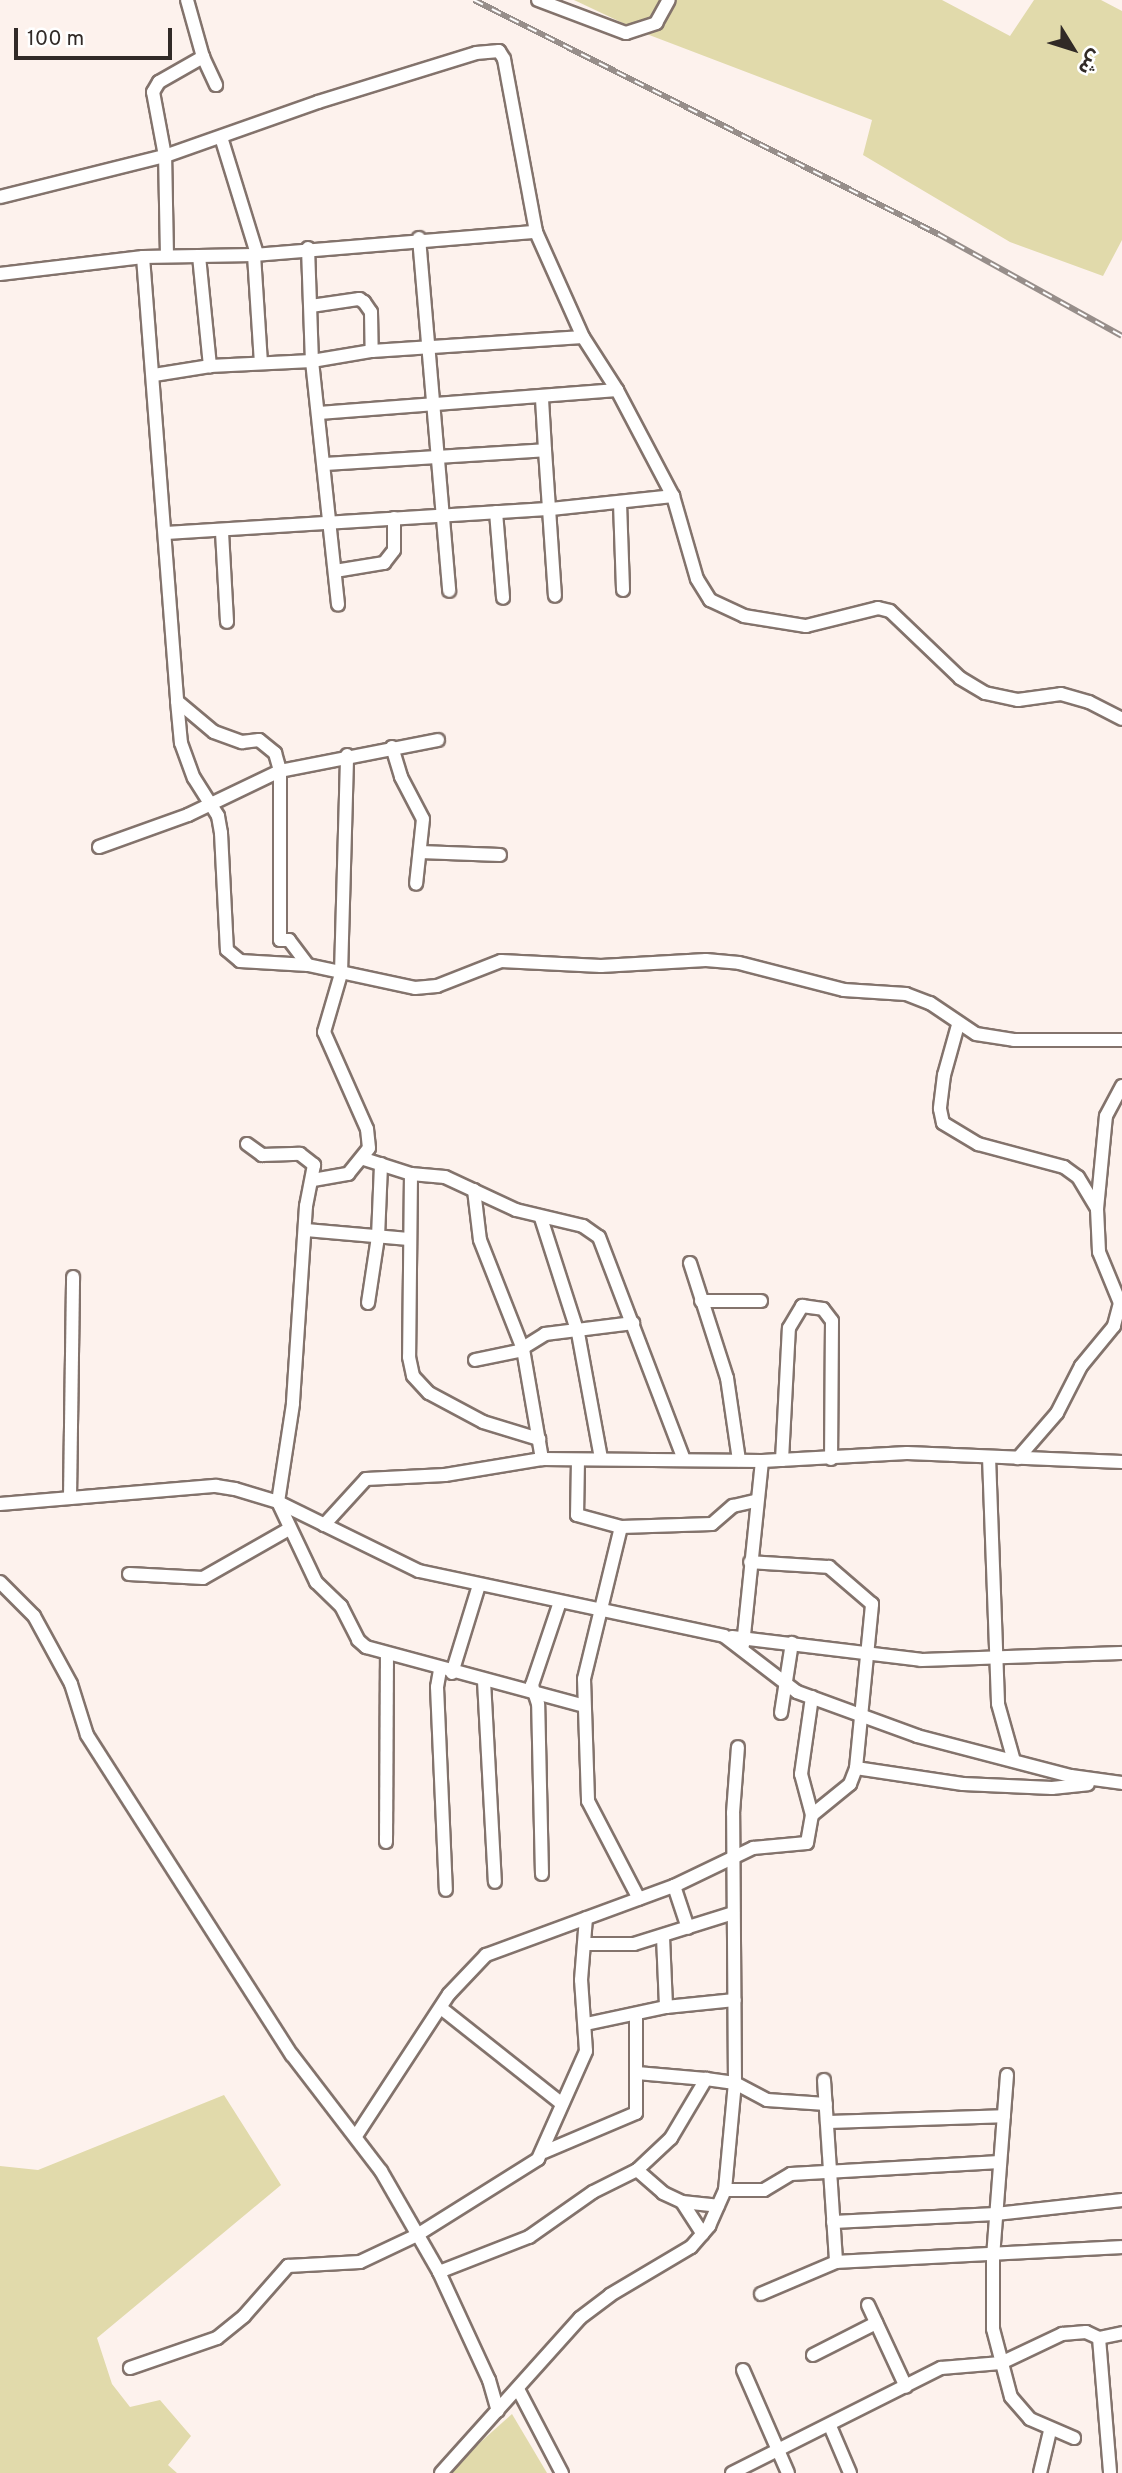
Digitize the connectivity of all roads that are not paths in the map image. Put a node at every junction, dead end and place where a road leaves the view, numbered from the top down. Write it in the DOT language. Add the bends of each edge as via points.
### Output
graph roads {
  1 [pos="187,0"];
  2 [pos="538,0"];
  3 [pos="669,0"];
  4 [pos="202,58"];
  5 [pos="216,85"];
  6 [pos="221,136"];
  7 [pos="165,156"];
  8 [pos="0,197"];
  9 [pos="536,232"];
  10 [pos="419,238"];
  11 [pos="308,248"];
  12 [pos="255,254"];
  13 [pos="167,256"];
  14 [pos="199,256"];
  15 [pos="143,257"];
  16 [pos="0,274"];
  17 [pos="311,306"];
  18 [pos="583,337"];
  19 [pos="429,350"];
  20 [pos="372,351"];
  21 [pos="312,361"];
  22 [pos="261,362"];
  23 [pos="210,366"];
  24 [pos="154,375"];
  25 [pos="617,390"];
  26 [pos="542,399"];
  27 [pos="432,404"];
  28 [pos="319,413"];
  29 [pos="545,450"];
  30 [pos="436,456"];
  31 [pos="325,464"];
  32 [pos="673,496"];
  33 [pos="620,503"];
  34 [pos="551,509"];
  35 [pos="496,512"];
  36 [pos="446,513"];
  37 [pos="394,518"];
  38 [pos="330,522"];
  39 [pos="222,532"];
  40 [pos="166,533"];
  41 [pos="335,571"];
  42 [pos="623,590"];
  43 [pos="449,591"];
  44 [pos="555,596"];
  45 [pos="503,598"];
  46 [pos="338,605"];
  47 [pos="227,622"];
  48 [pos="177,701"];
  49 [pos="1122,719"];
  50 [pos="438,740"];
  51 [pos="393,747"];
  52 [pos="347,755"];
  53 [pos="280,771"];
  54 [pos="211,801"];
  55 [pos="99,847"];
  56 [pos="420,852"];
  57 [pos="500,856"];
  58 [pos="416,884"];
  59 [pos="308,965"];
  60 [pos="341,974"];
  61 [pos="958,1025"];
  62 [pos="1122,1040"];
  63 [pos="1122,1086"];
  64 [pos="247,1144"];
  65 [pos="364,1159"];
  66 [pos="381,1164"];
  67 [pos="411,1174"];
  68 [pos="313,1180"];
  69 [pos="474,1190"];
  70 [pos="1097,1209"];
  71 [pos="541,1218"];
  72 [pos="306,1230"];
  73 [pos="378,1237"];
  74 [pos="409,1239"];
  75 [pos="690,1263"];
  76 [pos="73,1277"];
  77 [pos="701,1301"];
  78 [pos="761,1301"];
  79 [pos="368,1303"];
  80 [pos="633,1323"];
  81 [pos="579,1333"];
  82 [pos="523,1349"];
  83 [pos="475,1360"];
  84 [pos="539,1439"];
  85 [pos="682,1457"];
  86 [pos="989,1457"];
  87 [pos="601,1458"];
  88 [pos="1018,1458"];
  89 [pos="542,1459"];
  90 [pos="831,1459"];
  91 [pos="578,1460"];
  92 [pos="740,1460"];
  93 [pos="782,1460"];
  94 [pos="762,1461"];
  95 [pos="1122,1462"];
  96 [pos="70,1498"];
  97 [pos="755,1501"];
  98 [pos="278,1502"];
  99 [pos="0,1504"];
  100 [pos="324,1525"];
  101 [pos="621,1527"];
  102 [pos="289,1529"];
  103 [pos="750,1562"];
  104 [pos="129,1574"];
  105 [pos="0,1582"];
  106 [pos="480,1585"];
  107 [pos="560,1602"];
  108 [pos="602,1611"];
  109 [pos="743,1643"];
  110 [pos="792,1643"];
  111 [pos="869,1651"];
  112 [pos="1122,1653"];
  113 [pos="387,1655"];
  114 [pos="997,1660"];
  115 [pos="446,1672"];
  116 [pos="484,1681"];
  117 [pos="786,1685"];
  118 [pos="534,1694"];
  119 [pos="812,1697"];
  120 [pos="584,1706"];
  121 [pos="781,1713"];
  122 [pos="859,1715"];
  123 [pos="738,1747"];
  124 [pos="1014,1761"];
  125 [pos="856,1768"];
  126 [pos="1102,1782"];
  127 [pos="1122,1783"];
  128 [pos="812,1815"];
  129 [pos="386,1842"];
  130 [pos="734,1857"];
  131 [pos="542,1874"];
  132 [pos="495,1882"];
  133 [pos="674,1886"];
  134 [pos="446,1889"];
  135 [pos="639,1899"];
  136 [pos="733,1913"];
  137 [pos="586,1918"];
  138 [pos="688,1928"];
  139 [pos="663,1937"];
  140 [pos="584,1944"];
  141 [pos="735,2000"];
  142 [pos="666,2007"];
  143 [pos="440,2008"];
  144 [pos="636,2014"];
  145 [pos="586,2024"];
  146 [pos="637,2073"];
  147 [pos="1007,2075"];
  148 [pos="706,2078"];
  149 [pos="824,2081"];
  150 [pos="735,2083"];
  151 [pos="561,2103"];
  152 [pos="826,2104"];
  153 [pos="1003,2116"];
  154 [pos="827,2122"];
  155 [pos="356,2136"];
  156 [pos="544,2152"];
  157 [pos="1000,2162"];
  158 [pos="637,2170"];
  159 [pos="831,2172"];
  160 [pos="725,2190"];
  161 [pos="1122,2200"];
  162 [pos="682,2202"];
  163 [pos="718,2206"];
  164 [pos="996,2214"];
  165 [pos="833,2222"];
  166 [pos="703,2234"];
  167 [pos="417,2235"];
  168 [pos="1122,2247"];
  169 [pos="993,2255"];
  170 [pos="836,2262"];
  171 [pos="439,2272"];
  172 [pos="761,2294"];
  173 [pos="868,2305"];
  174 [pos="876,2323"];
  175 [pos="1122,2333"];
  176 [pos="1099,2338"];
  177 [pos="813,2355"];
  178 [pos="1001,2364"];
  179 [pos="130,2368"];
  180 [pos="743,2370"];
  181 [pos="906,2387"];
  182 [pos="518,2389"];
  183 [pos="498,2411"];
  184 [pos="830,2426"];
  185 [pos="1050,2431"];
  186 [pos="1074,2438"];
  187 [pos="779,2452"];
  188 [pos="441,2473"];
  189 [pos="562,2473"];
  190 [pos="732,2473"];
  191 [pos="788,2473"];
  192 [pos="850,2473"];
  193 [pos="1040,2473"];
  194 [pos="1110,2473"];
  1 -- 4 [label="street"];
  2 -- 3 [label="street" via="626,33 656,23"];
  4 -- 5 [label="street"];
  4 -- 7 [label="street" via="155,86"];
  6 -- 7 [label="street"];
  6 -- 9 [label="street" via="493,49 504,59"];
  6 -- 12 [label="street"];
  7 -- 8 [label="street"];
  7 -- 13 [label="street"];
  9 -- 10 [label="street"];
  9 -- 18 [label="street"];
  10 -- 11 [label="street"];
  10 -- 19 [label="street"];
  11 -- 12 [label="street"];
  11 -- 17 [label="street"];
  12 -- 14 [label="street"];
  12 -- 22 [label="street"];
  13 -- 14 [label="street"];
  13 -- 15 [label="street"];
  14 -- 23 [label="street"];
  15 -- 16 [label="street"];
  15 -- 24 [label="street"];
  17 -- 20 [label="street" via="364,302 371,312"];
  17 -- 21 [label="street"];
  18 -- 19 [label="street"];
  18 -- 25 [label="street"];
  19 -- 20 [label="street"];
  19 -- 27 [label="street"];
  20 -- 21 [label="street"];
  21 -- 22 [label="street"];
  21 -- 28 [label="street"];
  22 -- 23 [label="street"];
  23 -- 24 [label="street"];
  24 -- 40 [label="street"];
  25 -- 26 [label="street"];
  25 -- 32 [label="street"];
  26 -- 27 [label="street"];
  26 -- 29 [label="street"];
  27 -- 28 [label="street"];
  27 -- 30 [label="street"];
  28 -- 31 [label="street"];
  29 -- 30 [label="street"];
  29 -- 34 [label="street"];
  30 -- 31 [label="street"];
  30 -- 36 [label="street"];
  31 -- 38 [label="street"];
  32 -- 33 [label="street"];
  32 -- 49 [label="street" via="697,579 710,600 722,607 806,626 878,608 890,611 960,678 985,693 1018,700 1061,694"];
  33 -- 34 [label="street"];
  33 -- 42 [label="street"];
  34 -- 35 [label="street"];
  34 -- 44 [label="street"];
  35 -- 36 [label="street"];
  35 -- 45 [label="street"];
  36 -- 37 [label="street"];
  36 -- 43 [label="street"];
  37 -- 38 [label="street"];
  37 -- 41 [label="street" via="394,550 384,563"];
  38 -- 39 [label="street"];
  38 -- 41 [label="street"];
  39 -- 40 [label="street"];
  39 -- 47 [label="street"];
  40 -- 48 [label="street"];
  41 -- 46 [label="street"];
  48 -- 53 [label="street" via="214,732 242,742 259,740 268,746"];
  48 -- 54 [label="street" via="181,743 194,778"];
  50 -- 51 [label="street"];
  51 -- 52 [label="street"];
  51 -- 56 [label="street" via="401,777 423,818"];
  52 -- 53 [label="street"];
  52 -- 60 [label="street"];
  53 -- 54 [label="street"];
  53 -- 59 [label="street" via="280,940 289,940"];
  54 -- 55 [label="street" via="188,815"];
  54 -- 59 [label="street" via="221,834 229,955 240,961"];
  56 -- 57 [label="street"];
  56 -- 58 [label="street"];
  59 -- 60 [label="street"];
  60 -- 61 [label="street" via="415,988 437,986 501,961 601,966 706,960 763,967 785,978 844,990 906,994 938,1007"];
  60 -- 65 [label="street" via="324,1032 370,1138"];
  61 -- 62 [label="street" via="976,1034 1014,1040"];
  61 -- 70 [label="street" via="944,1075 943,1123 978,1144 1065,1167 1078,1177"];
  63 -- 70 [label="street" via="1106,1116"];
  64 -- 68 [label="street" via="262,1155 306,1156 314,1165"];
  65 -- 66 [label="street"];
  65 -- 68 [label="street" via="348,1174"];
  66 -- 67 [label="street"];
  66 -- 73 [label="street"];
  67 -- 69 [label="street" via="434,1174"];
  67 -- 74 [label="street"];
  68 -- 72 [label="street"];
  69 -- 71 [label="street"];
  69 -- 82 [label="street" via="480,1240"];
  70 -- 88 [label="street" via="1099,1252 1117,1292 1120,1317 1081,1366 1057,1413"];
  71 -- 80 [label="street" via="583,1226 599,1237"];
  71 -- 81 [label="street"];
  72 -- 73 [label="street"];
  72 -- 98 [label="street" via="293,1405"];
  73 -- 74 [label="street"];
  73 -- 79 [label="street"];
  74 -- 84 [label="street" via="409,1357 418,1383 483,1422"];
  75 -- 77 [label="street"];
  76 -- 96 [label="street"];
  77 -- 78 [label="street"];
  77 -- 92 [label="street" via="727,1378"];
  80 -- 81 [label="street"];
  80 -- 85 [label="street"];
  81 -- 82 [label="street" via="545,1334"];
  81 -- 87 [label="street"];
  82 -- 83 [label="street"];
  82 -- 84 [label="street"];
  84 -- 89 [label="street"];
  85 -- 87 [label="street"];
  85 -- 92 [label="street"];
  86 -- 88 [label="street"];
  86 -- 90 [label="street" via="907,1453"];
  86 -- 114 [label="street"];
  87 -- 91 [label="street"];
  88 -- 95 [label="street"];
  89 -- 91 [label="street"];
  89 -- 100 [label="street" via="445,1475 366,1479"];
  90 -- 93 [label="street"];
  90 -- 93 [label="street" via="832,1321 823,1309 802,1306 789,1328"];
  91 -- 101 [label="street" via="577,1515"];
  92 -- 94 [label="street"];
  93 -- 94 [label="street"];
  94 -- 97 [label="street"];
  96 -- 98 [label="street" via="216,1486"];
  96 -- 99 [label="street"];
  97 -- 101 [label="street" via="733,1506 712,1524"];
  97 -- 103 [label="street"];
  98 -- 100 [label="street"];
  98 -- 102 [label="street"];
  100 -- 106 [label="street" via="389,1559"];
  101 -- 108 [label="street"];
  102 -- 104 [label="street" via="203,1578"];
  102 -- 113 [label="street" via="316,1582 341,1606 358,1640"];
  103 -- 109 [label="street"];
  103 -- 111 [label="street" via="822,1566 840,1573 872,1604"];
  105 -- 155 [label="street" via="34,1616 71,1684 87,1735 297,2063"];
  106 -- 107 [label="street"];
  106 -- 115 [label="street"];
  107 -- 108 [label="street"];
  107 -- 118 [label="street" via="532,1685"];
  108 -- 109 [label="street"];
  108 -- 120 [label="street" via="584,1679"];
  109 -- 110 [label="street"];
  109 -- 117 [label="street"];
  110 -- 111 [label="street"];
  110 -- 117 [label="street"];
  111 -- 114 [label="street" via="921,1660"];
  111 -- 122 [label="street"];
  112 -- 114 [label="street"];
  113 -- 115 [label="street"];
  113 -- 129 [label="street"];
  114 -- 124 [label="street" via="998,1704"];
  115 -- 116 [label="street"];
  115 -- 134 [label="street" via="437,1688"];
  116 -- 118 [label="street"];
  116 -- 132 [label="street"];
  117 -- 119 [label="street"];
  117 -- 121 [label="street"];
  118 -- 120 [label="street"];
  118 -- 131 [label="street"];
  119 -- 122 [label="street"];
  119 -- 128 [label="street" via="801,1773"];
  120 -- 135 [label="street" via="588,1801"];
  122 -- 124 [label="street" via="917,1736"];
  122 -- 125 [label="street"];
  123 -- 130 [label="street"];
  124 -- 126 [label="street"];
  125 -- 126 [label="street" via="962,1784 1052,1788"];
  125 -- 128 [label="street" via="843,1793"];
  126 -- 127 [label="street"];
  128 -- 130 [label="street" via="807,1843 764,1845"];
  130 -- 133 [label="street"];
  130 -- 136 [label="street"];
  133 -- 135 [label="street"];
  133 -- 138 [label="street"];
  135 -- 137 [label="street"];
  136 -- 138 [label="street"];
  136 -- 141 [label="street"];
  137 -- 140 [label="street"];
  137 -- 143 [label="street" via="486,1955 458,1981"];
  138 -- 139 [label="street"];
  139 -- 140 [label="street" via="617,1947"];
  139 -- 142 [label="street"];
  140 -- 145 [label="street" via="581,1980"];
  141 -- 142 [label="street"];
  141 -- 150 [label="street"];
  142 -- 144 [label="street"];
  143 -- 151 [label="street"];
  143 -- 155 [label="street"];
  144 -- 145 [label="street"];
  144 -- 146 [label="street"];
  145 -- 151 [label="street" via="586,2051"];
  146 -- 148 [label="street"];
  146 -- 156 [label="street" via="638,2106 632,2117"];
  147 -- 153 [label="street"];
  148 -- 150 [label="street"];
  148 -- 158 [label="street" via="671,2138"];
  149 -- 152 [label="street"];
  150 -- 152 [label="street" via="767,2100"];
  150 -- 160 [label="street"];
  151 -- 156 [label="street"];
  152 -- 154 [label="street"];
  153 -- 154 [label="street"];
  153 -- 157 [label="street"];
  154 -- 159 [label="street"];
  155 -- 167 [label="street"];
  156 -- 167 [label="street" via="520,2175"];
  157 -- 159 [label="street"];
  157 -- 164 [label="street"];
  158 -- 162 [label="street" via="663,2193"];
  158 -- 171 [label="street" via="593,2192 529,2237"];
  159 -- 160 [label="street" via="792,2175 764,2190"];
  159 -- 165 [label="street"];
  160 -- 163 [label="street"];
  161 -- 164 [label="street"];
  162 -- 163 [label="street"];
  162 -- 166 [label="street"];
  163 -- 166 [label="street"];
  164 -- 165 [label="street"];
  164 -- 169 [label="street"];
  165 -- 170 [label="street"];
  166 -- 182 [label="street" via="691,2248 595,2305"];
  167 -- 171 [label="street"];
  167 -- 179 [label="street" via="360,2262 288,2266 244,2316 217,2338"];
  168 -- 169 [label="street"];
  169 -- 170 [label="street"];
  169 -- 178 [label="street" via="993,2329"];
  170 -- 172 [label="street"];
  171 -- 183 [label="street" via="489,2380"];
  173 -- 174 [label="street"];
  174 -- 177 [label="street"];
  174 -- 181 [label="street"];
  175 -- 176 [label="street"];
  176 -- 178 [label="street" via="1086,2332 1062,2334"];
  176 -- 194 [label="street"];
  178 -- 181 [label="street" via="941,2368"];
  178 -- 185 [label="street" via="1011,2397"];
  180 -- 187 [label="street"];
  181 -- 184 [label="street"];
  182 -- 183 [label="street"];
  182 -- 189 [label="street"];
  183 -- 188 [label="street"];
  184 -- 187 [label="street"];
  184 -- 192 [label="street"];
  185 -- 186 [label="street"];
  185 -- 193 [label="street"];
  187 -- 190 [label="street"];
  187 -- 191 [label="street"];
}
